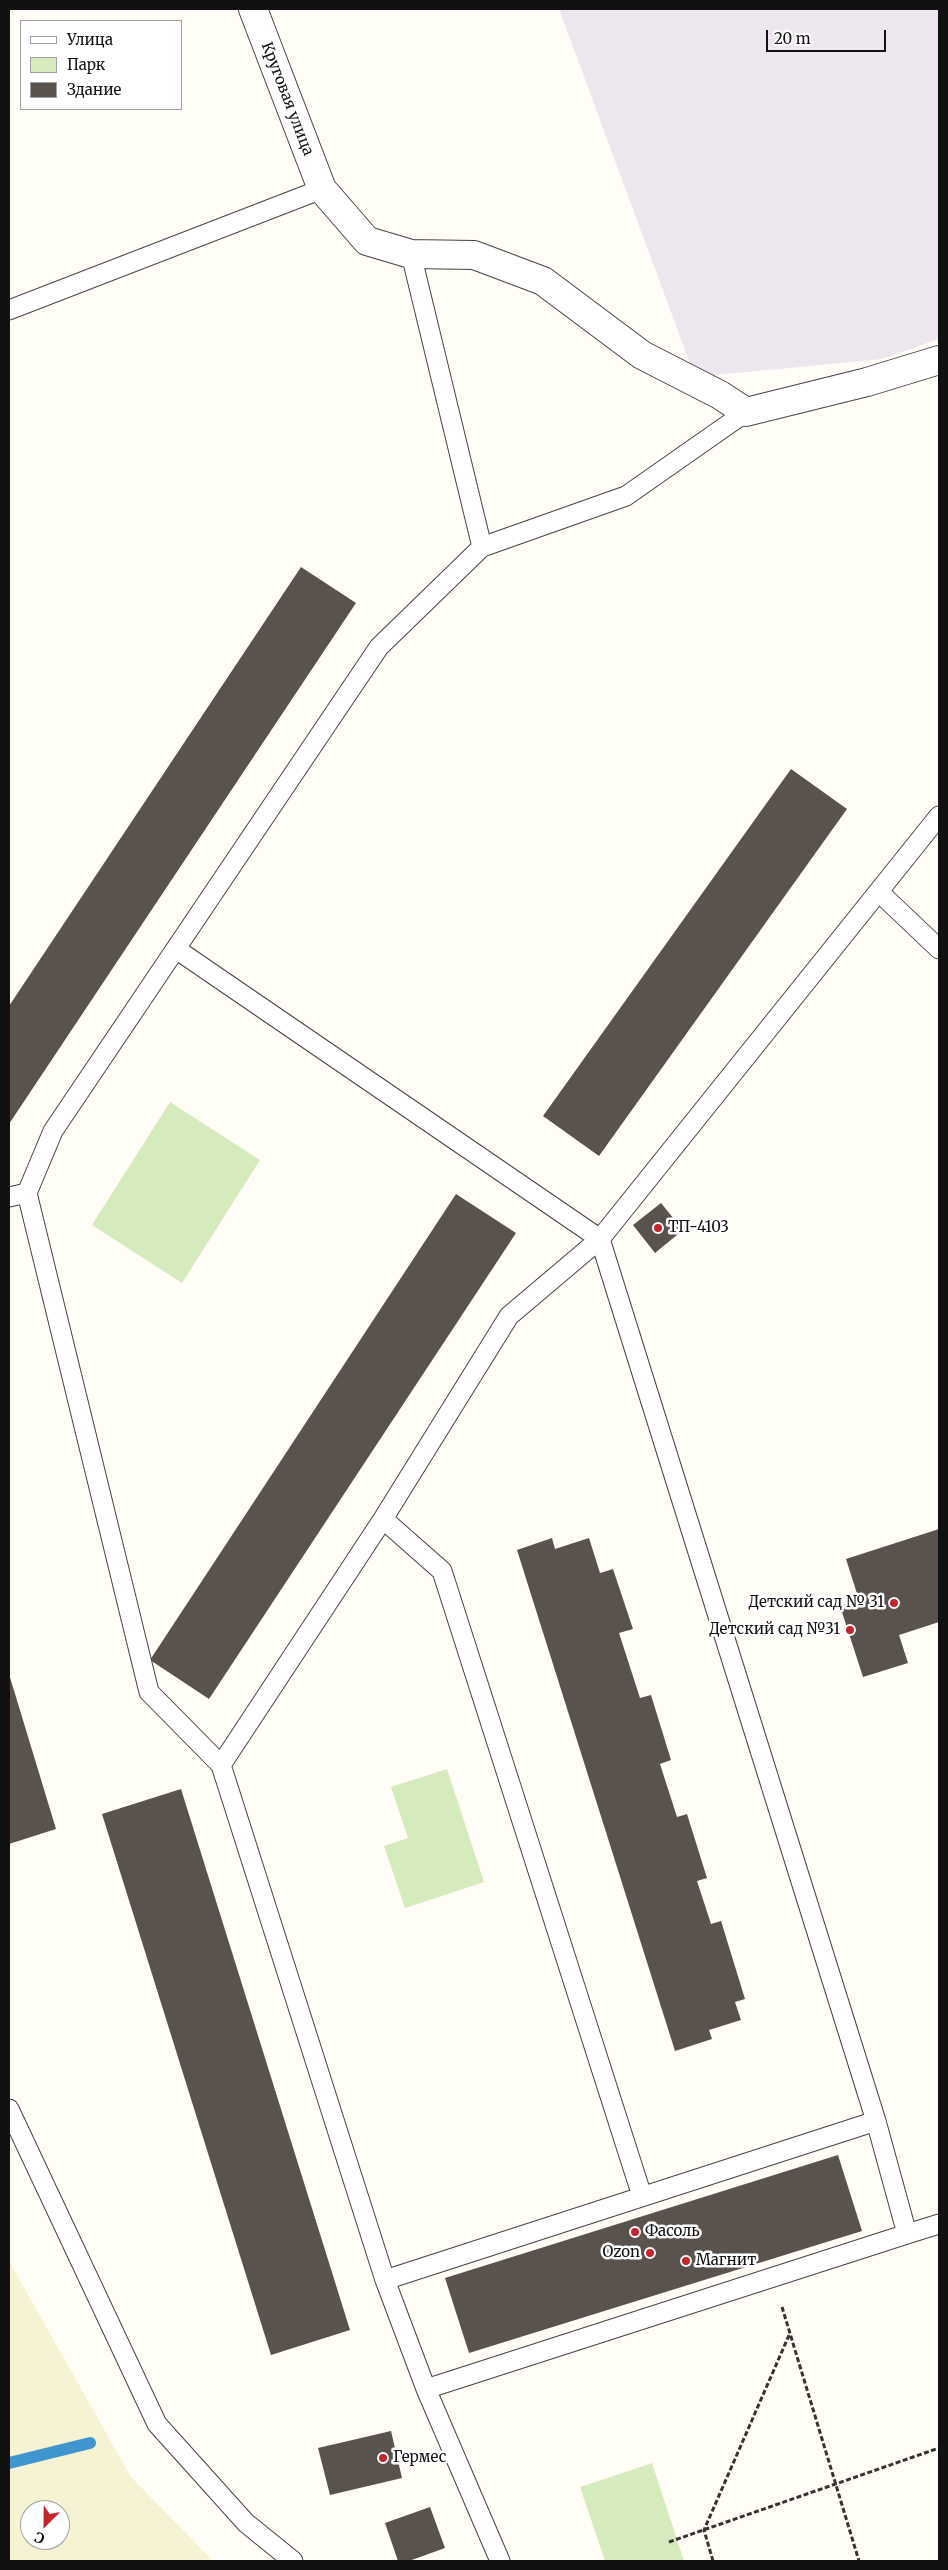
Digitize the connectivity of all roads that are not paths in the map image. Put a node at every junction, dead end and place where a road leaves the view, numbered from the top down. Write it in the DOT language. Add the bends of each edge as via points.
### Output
graph roads {
  1 [pos="253,9"];
  2 [pos="322,190"];
  3 [pos="411,254"];
  4 [pos="9,310"];
  5 [pos="939,360"];
  6 [pos="746,412"];
  7 [pos="482,547"];
  8 [pos="939,816"];
  9 [pos="878,892"];
  10 [pos="176,949"];
  11 [pos="939,949"];
  12 [pos="28,1193"];
  13 [pos="9,1196"];
  14 [pos="600,1239"];
  15 [pos="383,1519"];
  16 [pos="221,1765"];
  17 [pos="9,2109"];
  18 [pos="876,2121"];
  19 [pos="642,2196"];
  20 [pos="939,2224"];
  21 [pos="907,2234"];
  22 [pos="385,2280"];
  23 [pos="426,2389"];
  24 [pos="293,2561"];
  25 [pos="500,2561"];
  1 -- 2 [label="street, Круговая улица"];
  2 -- 3 [label="street" via="367,241"];
  2 -- 4 [label="lane"];
  3 -- 6 [label="street" via="474,254 543,281 642,355"];
  3 -- 7 [label="lane"];
  5 -- 6 [label="street" via="867,382"];
  6 -- 7 [label="lane" via="626,496"];
  7 -- 10 [label="lane" via="379,647"];
  8 -- 9 [label="lane"];
  9 -- 11 [label="lane"];
  9 -- 14 [label="lane"];
  10 -- 12 [label="lane" via="53,1131"];
  10 -- 14 [label="lane"];
  12 -- 13 [label="lane"];
  12 -- 16 [label="lane" via="149,1692"];
  14 -- 15 [label="lane" via="509,1316"];
  14 -- 18 [label="lane"];
  15 -- 16 [label="lane"];
  15 -- 19 [label="lane" via="442,1571"];
  16 -- 22 [label="lane"];
  17 -- 24 [label="lane" via="157,2424 246,2523"];
  18 -- 19 [label="lane"];
  18 -- 21 [label="lane"];
  19 -- 22 [label="lane"];
  20 -- 21 [label="lane"];
  21 -- 23 [label="lane"];
  22 -- 23 [label="lane"];
  23 -- 25 [label="lane"];
}
